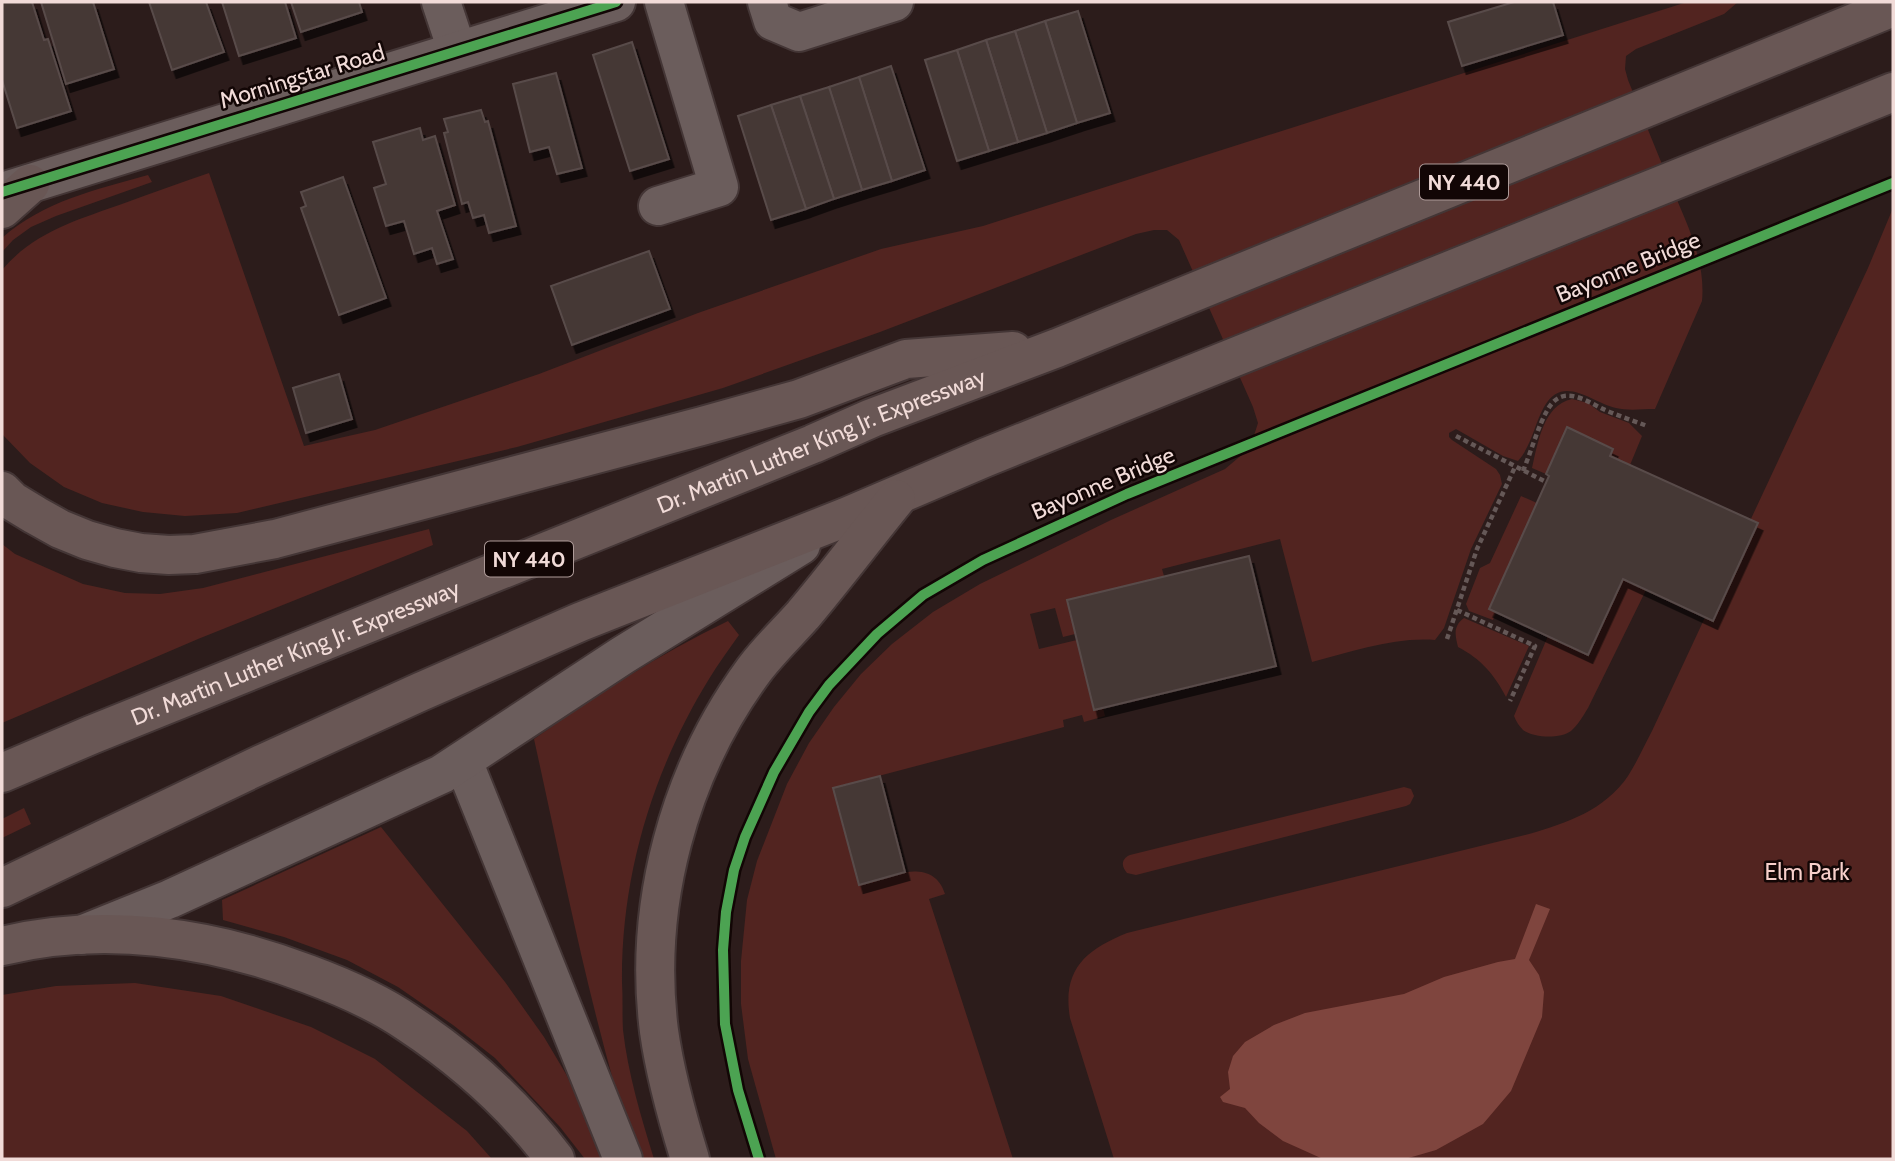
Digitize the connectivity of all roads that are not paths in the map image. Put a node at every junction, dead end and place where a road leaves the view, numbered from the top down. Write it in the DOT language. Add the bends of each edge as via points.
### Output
graph roads {
  1 [pos="441,2"];
  2 [pos="616,2"];
  3 [pos="664,2"];
  4 [pos="767,2"];
  5 [pos="894,2"];
  6 [pos="1893,7"];
  7 [pos="457,50"];
  8 [pos="1893,92"];
  9 [pos="16,188"];
  10 [pos="658,206"];
  11 [pos="2,209"];
  12 [pos="1057,348"];
  13 [pos="2,491"];
  14 [pos="901,493"];
  15 [pos="846,517"];
  16 [pos="463,761"];
  17 [pos="2,773"];
  18 [pos="2,888"];
  19 [pos="79,935"];
  20 [pos="2,946"];
  21 [pos="555,1159"];
  22 [pos="623,1159"];
  23 [pos="690,1159"];
  1 -- 7 [label="street"];
  2 -- 7 [label="street, Morningstar Road"];
  3 -- 10 [label="street" via="719,187"];
  4 -- 5 [label="street" via="773,21 799,32"];
  6 -- 12 [label="highway, NY 440"];
  7 -- 9 [label="street, Morningstar Road"];
  8 -- 14 [label="highway"];
  9 -- 11 [label="highway"];
  12 -- 13 [label="highway" via="906,359 799,399 702,426 275,539 195,554 141,552 87,540 35,515"];
  12 -- 17 [label="highway, Dr. Martin Luther King Jr. Expressway / NY 440" via="872,418"];
  14 -- 15 [label="highway"];
  14 -- 23 [label="highway" via="741,689 700,762 674,831 660,910 656,992 659,1031"];
  15 -- 16 [label="street"];
  15 -- 18 [label="highway" via="580,622 432,687"];
  16 -- 19 [label="street" via="182,894"];
  16 -- 22 [label="street"];
  19 -- 20 [label="highway"];
  19 -- 21 [label="highway" via="187,940 258,957 371,1001 440,1044 471,1070"];
}
